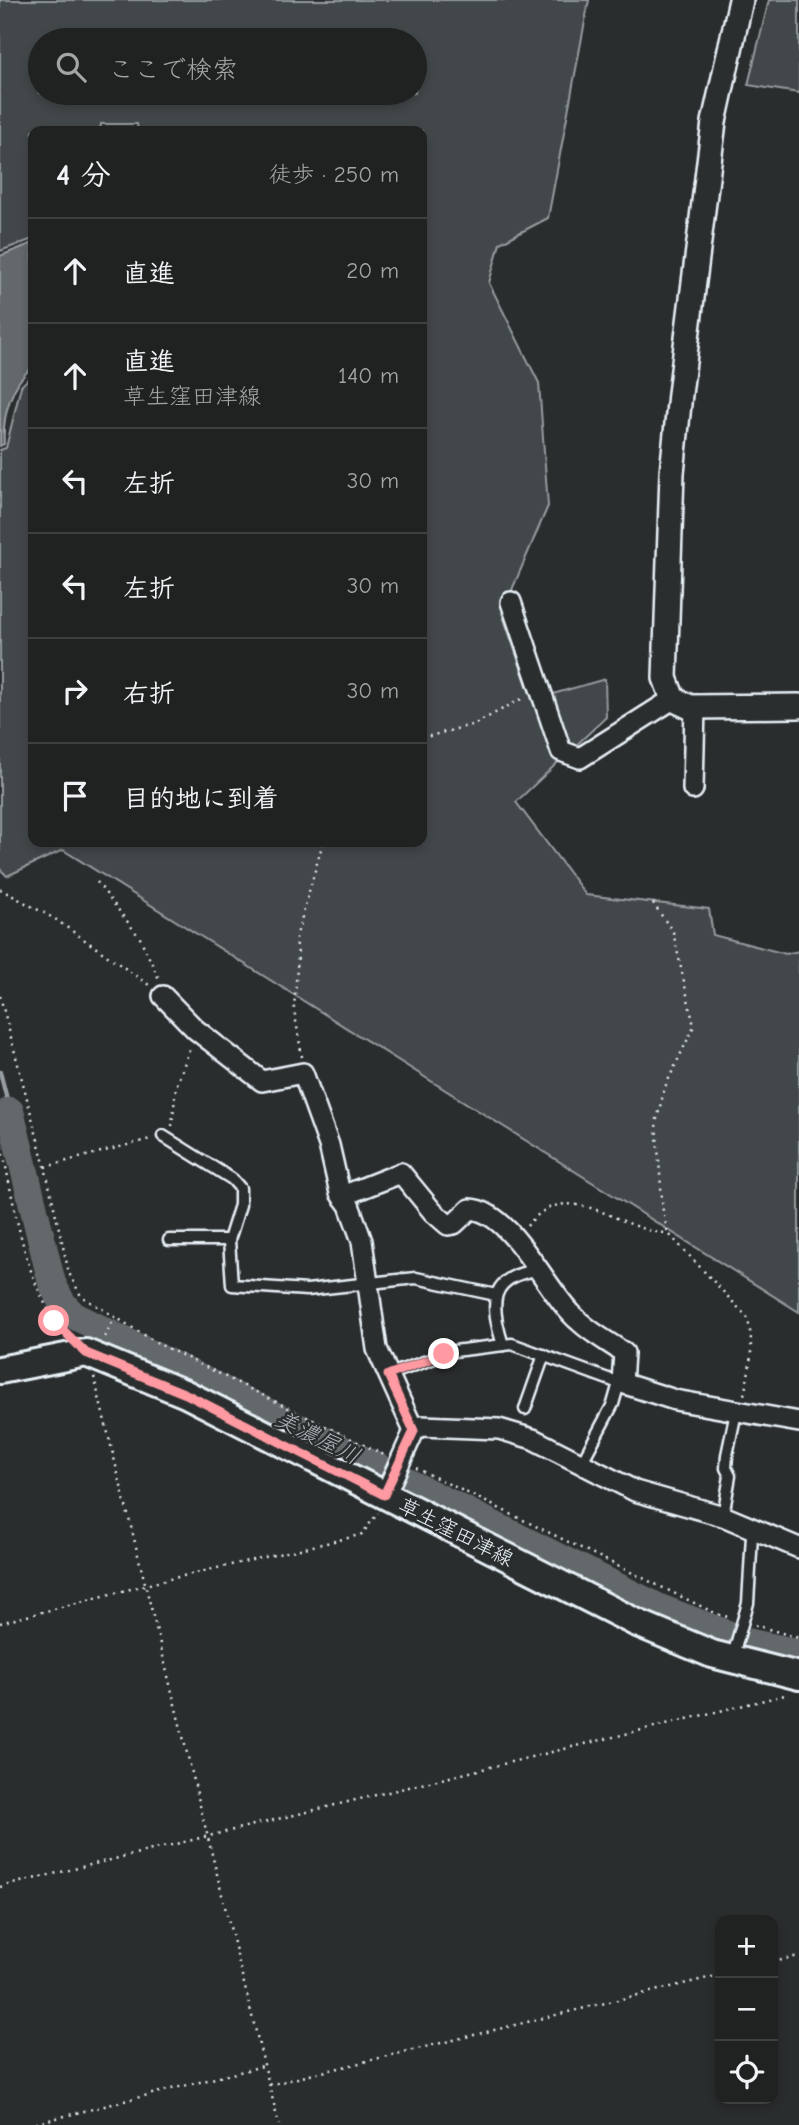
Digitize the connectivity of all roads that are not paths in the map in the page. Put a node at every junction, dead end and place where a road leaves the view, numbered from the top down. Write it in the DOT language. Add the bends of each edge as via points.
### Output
graph roads {
  1 [pos="741,0"];
  2 [pos="511,602"];
  3 [pos="684,703"];
  4 [pos="799,706"];
  5 [pos="693,789"];
  6 [pos="163,996"];
  7 [pos="163,1136"];
  8 [pos="342,1196"];
  9 [pos="169,1240"];
  10 [pos="229,1240"];
  11 [pos="537,1270"];
  12 [pos="368,1283"];
  13 [pos="496,1295"];
  14 [pos="503,1345"];
  15 [pos="544,1356"];
  16 [pos="0,1370"];
  17 [pos="388,1375"];
  18 [pos="621,1383"];
  19 [pos="525,1409"];
  20 [pos="741,1413"];
  21 [pos="799,1422"];
  22 [pos="414,1431"];
  23 [pos="582,1462"];
  24 [pos="386,1496"];
  25 [pos="723,1516"];
  26 [pos="755,1530"];
  27 [pos="799,1548"];
  28 [pos="734,1656"];
  29 [pos="795,1685"];
  1 -- 3 [label="street" via="714,122 672,473 665,678"];
  2 -- 3 [label="street" via="561,751 580,758"];
  3 -- 4 [label="street"];
  3 -- 5 [label="street"];
  6 -- 8 [label="street" via="195,1029 262,1081 303,1073"];
  7 -- 10 [label="lane" via="240,1188 240,1205"];
  8 -- 11 [label="street" via="401,1173 448,1225 470,1209 480,1210 516,1240"];
  8 -- 12 [label="street" via="362,1241"];
  9 -- 10 [label="lane"];
  10 -- 12 [label="lane" via="232,1285 307,1290"];
  11 -- 13 [label="lane" via="508,1277"];
  11 -- 18 [label="street" via="579,1322 624,1353"];
  12 -- 13 [label="lane" via="416,1278"];
  12 -- 17 [label="street" via="377,1349"];
  13 -- 14 [label="lane" via="494,1310"];
  14 -- 15 [label="lane"];
  14 -- 17 [label="lane" via="454,1351"];
  15 -- 18 [label="lane"];
  15 -- 19 [label="lane"];
  16 -- 24 [label="main road, 草生窪田津線" via="86,1353 186,1394"];
  17 -- 22 [label="street"];
  18 -- 20 [label="street"];
  18 -- 23 [label="lane"];
  20 -- 21 [label="street"];
  20 -- 25 [label="lane" via="727,1455 730,1476"];
  22 -- 23 [label="street" via="421,1426 499,1429"];
  22 -- 24 [label="street"];
  23 -- 25 [label="street" via="635,1491"];
  24 -- 28 [label="main road, 草生窪田津線" via="635,1622"];
  25 -- 26 [label="street"];
  26 -- 27 [label="street"];
  26 -- 28 [label="lane" via="744,1623"];
  28 -- 29 [label="main road, 草生窪田津線"];
}
